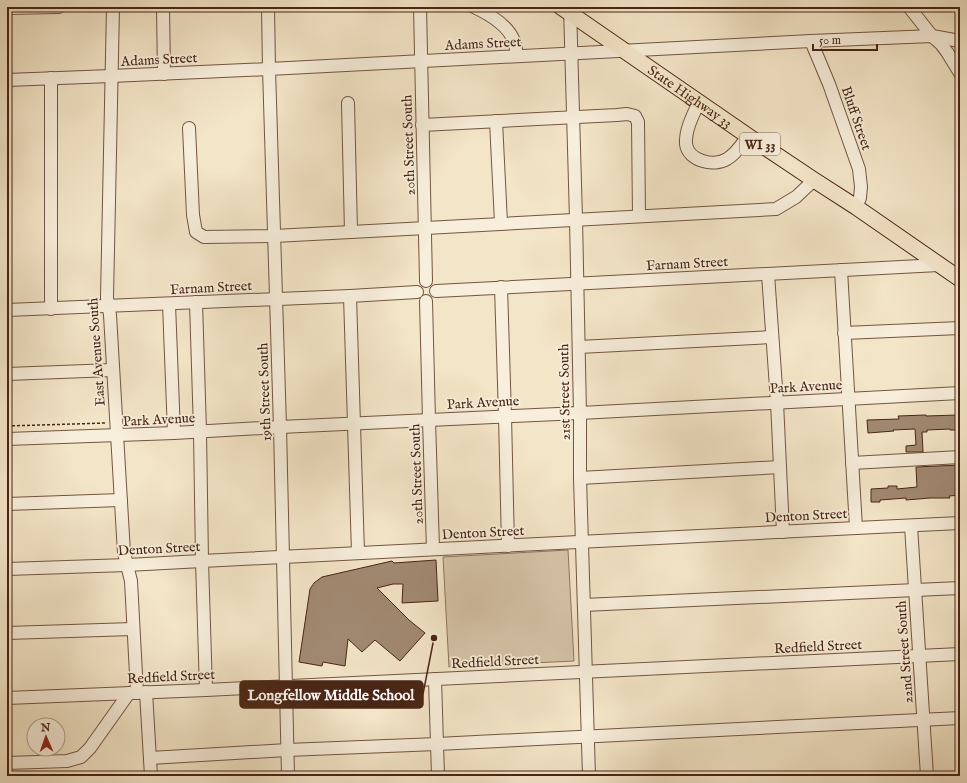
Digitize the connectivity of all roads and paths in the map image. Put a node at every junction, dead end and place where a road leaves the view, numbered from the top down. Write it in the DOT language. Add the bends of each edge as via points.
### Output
graph roads {
  1 [pos="59,7"];
  2 [pos="113,7"];
  3 [pos="163,7"];
  4 [pos="268,7"];
  5 [pos="420,7"];
  6 [pos="474,7"];
  7 [pos="909,7"];
  8 [pos="7,8"];
  9 [pos="567,9"];
  10 [pos="932,36"];
  11 [pos="811,41"];
  12 [pos="960,41"];
  13 [pos="626,51"];
  14 [pos="571,54"];
  15 [pos="517,56"];
  16 [pos="421,61"];
  17 [pos="269,69"];
  18 [pos="960,73"];
  19 [pos="164,74"];
  20 [pos="111,76"];
  21 [pos="51,78"];
  22 [pos="7,80"];
  23 [pos="348,102"];
  24 [pos="699,102"];
  25 [pos="573,118"];
  26 [pos="496,121"];
  27 [pos="422,125"];
  28 [pos="190,128"];
  29 [pos="748,136"];
  30 [pos="814,180"];
  31 [pos="856,207"];
  32 [pos="639,216"];
  33 [pos="576,219"];
  34 [pos="501,223"];
  35 [pos="425,228"];
  36 [pos="351,232"];
  37 [pos="274,236"];
  38 [pos="938,265"];
  39 [pos="841,270"];
  40 [pos="768,274"];
  41 [pos="960,279"];
  42 [pos="426,281"];
  43 [pos="577,284"];
  44 [pos="501,287"];
  45 [pos="436,291"];
  46 [pos="416,292"];
  47 [pos="350,296"];
  48 [pos="276,299"];
  49 [pos="426,301"];
  50 [pos="196,302"];
  51 [pos="169,304"];
  52 [pos="108,307"];
  53 [pos="51,309"];
  54 [pos="7,310"];
  55 [pos="960,328"];
  56 [pos="844,333"];
  57 [pos="772,337"];
  58 [pos="578,347"];
  59 [pos="113,370"];
  60 [pos="7,374"];
  61 [pos="960,393"];
  62 [pos="848,399"];
  63 [pos="777,402"];
  64 [pos="580,413"];
  65 [pos="505,416"];
  66 [pos="429,420"];
  67 [pos="116,423"];
  68 [pos="354,424"];
  69 [pos="7,426"];
  70 [pos="280,427"];
  71 [pos="200,431"];
  72 [pos="174,433"];
  73 [pos="117,436"];
  74 [pos="7,439"];
  75 [pos="960,458"];
  76 [pos="852,463"];
  77 [pos="780,467"];
  78 [pos="580,478"];
  79 [pos="121,500"];
  80 [pos="7,504"];
  81 [pos="960,523"];
  82 [pos="911,526"];
  83 [pos="856,528"];
  84 [pos="783,532"];
  85 [pos="582,542"];
  86 [pos="508,546"];
  87 [pos="433,549"];
  88 [pos="358,553"];
  89 [pos="282,557"];
  90 [pos="202,561"];
  91 [pos="127,565"];
  92 [pos="7,569"];
  93 [pos="960,588"];
  94 [pos="915,590"];
  95 [pos="584,605"];
  96 [pos="134,630"];
  97 [pos="7,633"];
  98 [pos="960,654"];
  99 [pos="920,656"];
  100 [pos="586,672"];
  101 [pos="435,679"];
  102 [pos="285,686"];
  103 [pos="206,690"];
  104 [pos="138,693"];
  105 [pos="7,698"];
  106 [pos="960,718"];
  107 [pos="924,720"];
  108 [pos="588,736"];
  109 [pos="437,744"];
  110 [pos="287,750"];
  111 [pos="150,758"];
  112 [pos="7,763"];
  113 [pos="151,776"];
  114 [pos="288,776"];
  115 [pos="438,776"];
  116 [pos="589,776"];
  117 [pos="927,776"];
  1 -- 8 [label="street"];
  2 -- 20 [label="street, East Avenue South"];
  3 -- 19 [label="street"];
  4 -- 17 [label="street, 19th Street South"];
  5 -- 16 [label="street, 20th Street South"];
  6 -- 15 [label="street" via="497,21 510,33 516,45"];
  7 -- 10 [label="street"];
  9 -- 13 [label="main road, State Highway 33 / WI 33"];
  9 -- 14 [label="street, 21st Street South"];
  10 -- 11 [label="street, Adams Street"];
  10 -- 12 [label="street, Adams Street"];
  10 -- 18 [label="street" via="941,44"];
  11 -- 13 [label="street, Adams Street"];
  11 -- 31 [label="street, Bluff Street" via="859,169 861,188"];
  13 -- 14 [label="street, Adams Street"];
  13 -- 24 [label="main road, State Highway 33 / WI 33"];
  14 -- 15 [label="street, Adams Street"];
  14 -- 25 [label="street, 21st Street South"];
  15 -- 16 [label="street, Adams Street"];
  16 -- 17 [label="street, Adams Street"];
  16 -- 27 [label="street, 20th Street South"];
  17 -- 19 [label="street, Adams Street"];
  17 -- 37 [label="street, 19th Street South"];
  19 -- 20 [label="street, Adams Street"];
  20 -- 21 [label="street, Adams Street"];
  20 -- 52 [label="street, East Avenue South"];
  21 -- 22 [label="street, Adams Street"];
  21 -- 53 [label="street"];
  23 -- 36 [label="street"];
  24 -- 29 [label="main road, State Highway 33 / WI 33"];
  24 -- 29 [label="street" via="687,136 686,146 692,155 708,162 721,162 731,156"];
  25 -- 26 [label="street"];
  25 -- 32 [label="street" via="627,114 635,116 638,122"];
  25 -- 33 [label="street, 21st Street South"];
  26 -- 27 [label="street"];
  26 -- 34 [label="street"];
  27 -- 35 [label="street, 20th Street South"];
  28 -- 37 [label="street" via="193,215 196,232 204,237"];
  29 -- 30 [label="main road, State Highway 33 / WI 33"];
  30 -- 31 [label="main road, State Highway 33 / WI 33"];
  30 -- 32 [label="street" via="796,197 776,209"];
  31 -- 38 [label="main road, State Highway 33 / WI 33"];
  32 -- 33 [label="street"];
  33 -- 34 [label="street"];
  33 -- 43 [label="street, 21st Street South"];
  34 -- 35 [label="street"];
  35 -- 36 [label="street"];
  35 -- 42 [label="street, 20th Street South"];
  36 -- 37 [label="street"];
  37 -- 48 [label="street, 19th Street South"];
  38 -- 39 [label="street, Farnam Street"];
  38 -- 41 [label="main road, State Highway 33 / WI 33"];
  39 -- 40 [label="street, Farnam Street"];
  39 -- 56 [label="street"];
  40 -- 43 [label="street, Farnam Street"];
  40 -- 57 [label="street"];
  42 -- 45 [label="street" via="434,285"];
  42 -- 46 [label="street" via="418,286"];
  43 -- 44 [label="street, Farnam Street"];
  43 -- 58 [label="street, 21st Street South"];
  44 -- 45 [label="street, Farnam Street"];
  44 -- 65 [label="street"];
  45 -- 49 [label="street" via="434,297"];
  46 -- 47 [label="street, Farnam Street"];
  46 -- 49 [label="street"];
  47 -- 48 [label="street, Farnam Street"];
  47 -- 68 [label="street"];
  48 -- 50 [label="street, Farnam Street"];
  48 -- 70 [label="street, 19th Street South"];
  49 -- 66 [label="street, 20th Street South"];
  50 -- 51 [label="street, Farnam Street"];
  50 -- 71 [label="street"];
  51 -- 52 [label="street, Farnam Street"];
  51 -- 72 [label="street"];
  52 -- 53 [label="street, Farnam Street"];
  52 -- 59 [label="street, East Avenue South"];
  53 -- 54 [label="street, Farnam Street"];
  55 -- 56 [label="street"];
  56 -- 62 [label="street"];
  57 -- 58 [label="street"];
  57 -- 63 [label="street"];
  58 -- 64 [label="street, 21st Street South"];
  59 -- 60 [label="street"];
  59 -- 67 [label="street, East Avenue South"];
  61 -- 62 [label="street, Park Avenue"];
  62 -- 63 [label="street, Park Avenue"];
  62 -- 76 [label="street"];
  63 -- 64 [label="street, Park Avenue"];
  63 -- 77 [label="street"];
  64 -- 65 [label="street, Park Avenue"];
  64 -- 78 [label="street, 21st Street South"];
  65 -- 66 [label="street, Park Avenue"];
  65 -- 86 [label="street"];
  66 -- 68 [label="street, Park Avenue"];
  66 -- 87 [label="street, 20th Street South"];
  67 -- 69 [label="path"];
  67 -- 73 [label="street, East Avenue South"];
  68 -- 70 [label="street, Park Avenue"];
  68 -- 88 [label="street"];
  70 -- 71 [label="street, Park Avenue"];
  70 -- 89 [label="street, 19th Street South"];
  71 -- 72 [label="street, Park Avenue"];
  71 -- 90 [label="street"];
  72 -- 73 [label="street, Park Avenue"];
  73 -- 74 [label="street, Park Avenue"];
  73 -- 79 [label="street, East Avenue South"];
  75 -- 76 [label="street"];
  76 -- 83 [label="street"];
  77 -- 78 [label="street"];
  77 -- 84 [label="street"];
  78 -- 85 [label="street, 21st Street South"];
  79 -- 80 [label="street"];
  79 -- 91 [label="street, East Avenue South"];
  81 -- 82 [label="street, Denton Street"];
  82 -- 83 [label="street, Denton Street"];
  82 -- 94 [label="street, 22nd Street South"];
  83 -- 84 [label="street, Denton Street"];
  84 -- 85 [label="street, Denton Street"];
  85 -- 86 [label="street, Denton Street"];
  85 -- 95 [label="street, 21st Street South"];
  86 -- 87 [label="street, Denton Street"];
  87 -- 88 [label="street, Denton Street"];
  88 -- 89 [label="street, Denton Street"];
  89 -- 90 [label="street, Denton Street"];
  89 -- 102 [label="street, 19th Street South"];
  90 -- 91 [label="street, Denton Street"];
  90 -- 103 [label="street"];
  91 -- 92 [label="street, Denton Street"];
  91 -- 96 [label="street, East Avenue South" via="131,581"];
  93 -- 94 [label="street"];
  94 -- 95 [label="street"];
  94 -- 99 [label="street, 22nd Street South"];
  95 -- 100 [label="street, 21st Street South"];
  96 -- 97 [label="street"];
  96 -- 104 [label="street, East Avenue South"];
  98 -- 99 [label="street, Redfield Street"];
  99 -- 100 [label="street, Redfield Street"];
  99 -- 107 [label="street, 22nd Street South"];
  100 -- 101 [label="street, Redfield Street"];
  100 -- 108 [label="street, 21st Street South"];
  101 -- 102 [label="street, Redfield Street"];
  101 -- 109 [label="street"];
  102 -- 103 [label="street, Redfield Street"];
  102 -- 110 [label="street, 19th Street South"];
  103 -- 104 [label="street, Redfield Street"];
  104 -- 105 [label="street, Redfield Street"];
  104 -- 111 [label="street, East Avenue South"];
  104 -- 112 [label="street" via="80,757 67,761"];
  106 -- 107 [label="street"];
  107 -- 108 [label="street"];
  107 -- 117 [label="street, 22nd Street South"];
  108 -- 109 [label="street"];
  108 -- 116 [label="street, 21st Street South"];
  109 -- 110 [label="street"];
  109 -- 115 [label="street"];
  110 -- 111 [label="street"];
  110 -- 114 [label="street, 19th Street South"];
  111 -- 113 [label="street, East Avenue South"];
}
